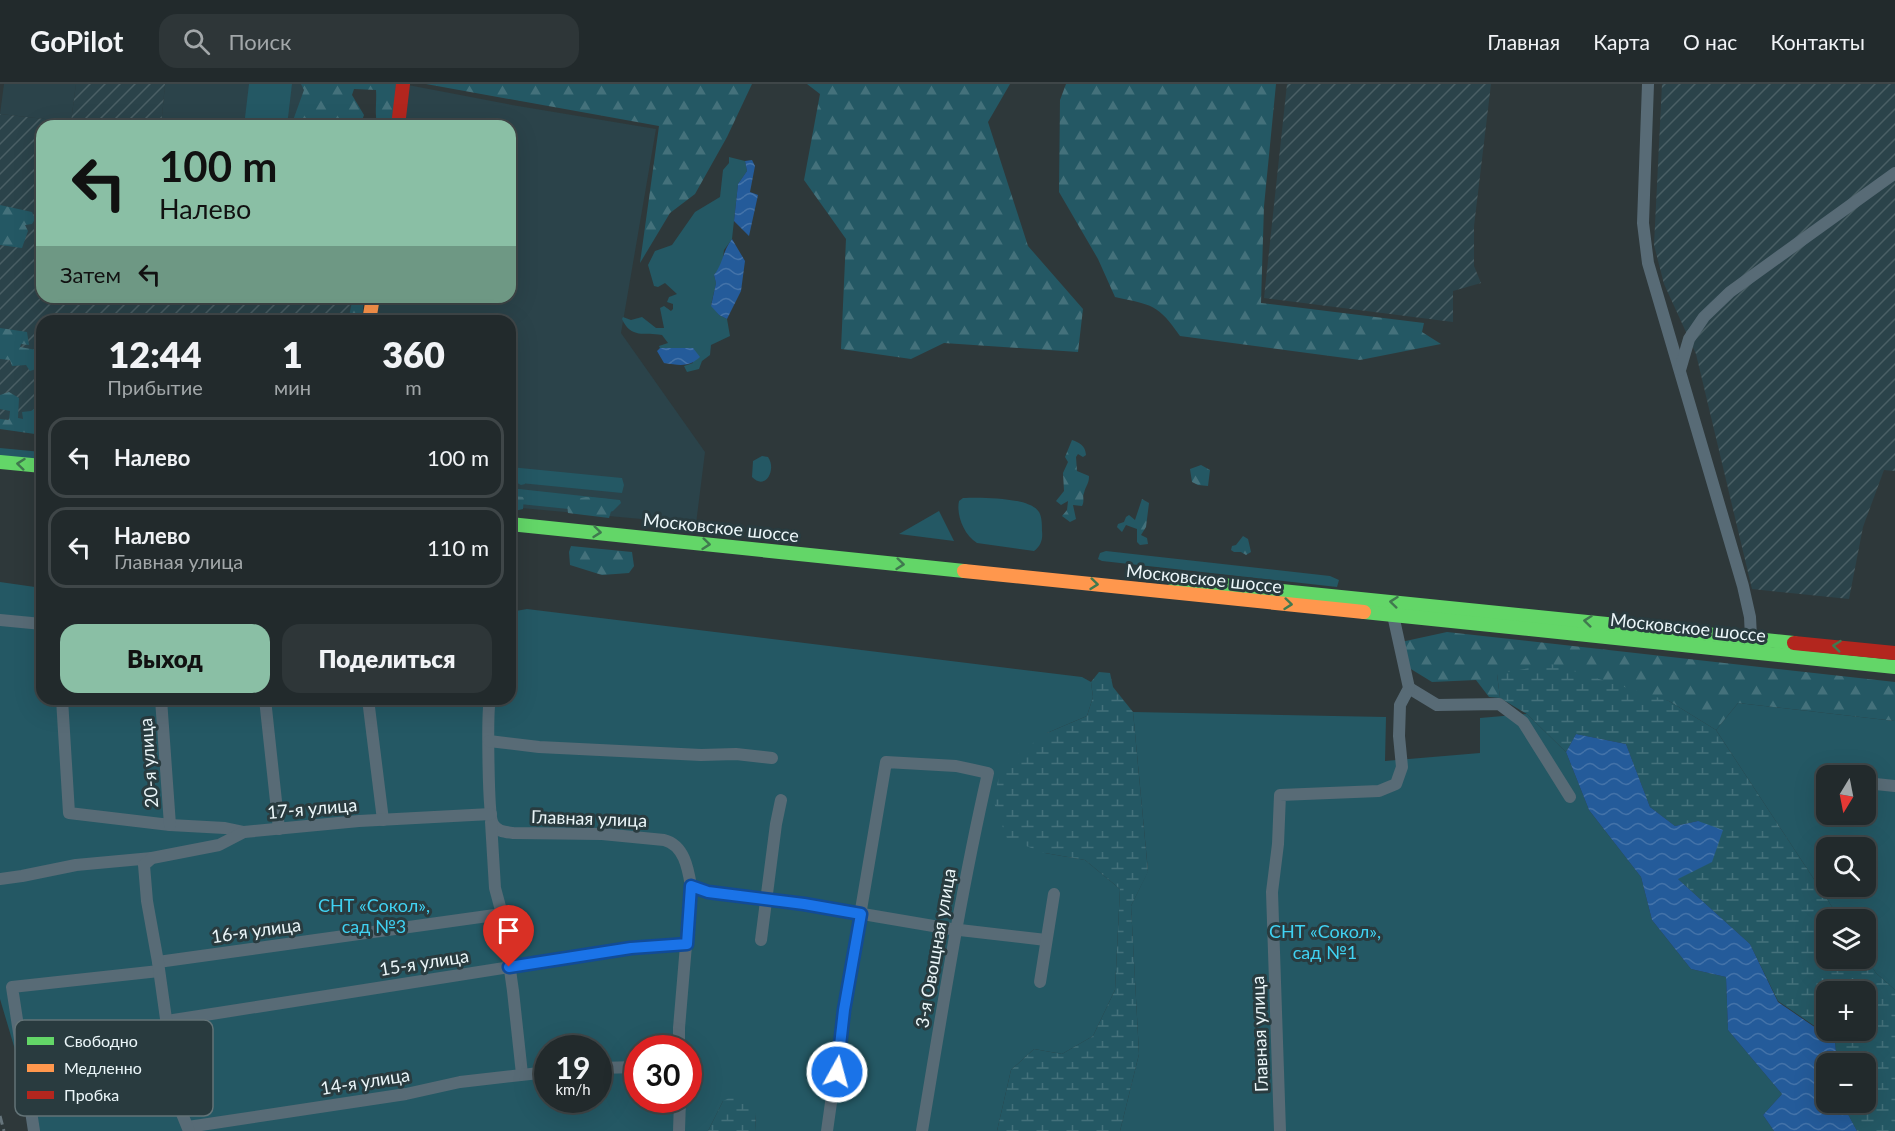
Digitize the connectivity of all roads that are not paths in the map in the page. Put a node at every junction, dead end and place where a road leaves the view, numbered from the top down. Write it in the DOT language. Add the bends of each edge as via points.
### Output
graph roads {
  1 [pos="403,84"];
  2 [pos="1648,84"];
  3 [pos="399,120"];
  4 [pos="1895,173"];
  5 [pos="1679,372"];
  6 [pos="0,462"];
  7 [pos="36,465"];
  8 [pos="0,473"];
  9 [pos="36,476"];
  10 [pos="516,514"];
  11 [pos="516,524"];
  12 [pos="648,532"];
  13 [pos="1393,615"];
  14 [pos="0,620"];
  15 [pos="36,623"];
  16 [pos="1750,644"];
  17 [pos="1895,653"];
  18 [pos="1895,667"];
  19 [pos="1409,688"];
  20 [pos="62,705"];
  21 [pos="161,705"];
  22 [pos="267,705"];
  23 [pos="369,705"];
  24 [pos="490,705"];
  25 [pos="489,741"];
  26 [pos="772,758"];
  27 [pos="1876,784"];
  28 [pos="1895,786"];
  29 [pos="1570,797"];
  30 [pos="781,800"];
  31 [pos="491,818"];
  32 [pos="383,820"];
  33 [pos="170,825"];
  34 [pos="279,829"];
  35 [pos="244,832"];
  36 [pos="148,862"];
  37 [pos="0,879"];
  38 [pos="691,886"];
  39 [pos="1054,894"];
  40 [pos="766,900"];
  41 [pos="501,914"];
  42 [pos="861,914"];
  43 [pos="955,929"];
  44 [pos="760,940"];
  45 [pos="1046,940"];
  46 [pos="687,944"];
  47 [pos="159,966"];
  48 [pos="509,967"];
  49 [pos="1040,982"];
  50 [pos="17,1020"];
  51 [pos="167,1020"];
  52 [pos="173,1020"];
  53 [pos="679,1035"];
  54 [pos="534,1073"];
  55 [pos="522,1074"];
  56 [pos="680,1113"];
  57 [pos="32,1116"];
  58 [pos="189,1129"];
  59 [pos="34,1131"];
  60 [pos="679,1131"];
  61 [pos="827,1131"];
  62 [pos="922,1131"];
  63 [pos="1280,1131"];
  1 -- 3 [label="main road"];
  2 -- 5 [label="street" via="1643,223 1648,264"];
  4 -- 5 [label="street" via="1730,292 1704,317 1689,339"];
  5 -- 16 [label="street" via="1743,586 1750,617"];
  7 -- 6 [label="main road, one-way"];
  8 -- 9 [label="main road"];
  10 -- 12 [label="main road, Московское шоссе"];
  11 -- 12 [label="main road, Московское шоссе, one-way"];
  12 -- 13 [label="main road, Московское шоссе, one-way"];
  16 -- 12 [label="main road, Московское шоссе, one-way" via="872,550"];
  13 -- 16 [label="main road, Московское шоссе"];
  13 -- 19 [label="street"];
  14 -- 15 [label="street"];
  17 -- 16 [label="main road, Московское шоссе, one-way"];
  16 -- 18 [label="main road, Московское шоссе"];
  19 -- 29 [label="street" via="1437,705 1499,704 1523,722"];
  19 -- 63 [label="street, Главная улица" via="1400,705 1401,767 1395,784 1379,791 1280,795 1272,892"];
  20 -- 33 [label="street" via="69,813"];
  21 -- 33 [label="street, 20-я улица"];
  22 -- 34 [label="street"];
  23 -- 32 [label="street"];
  24 -- 25 [label="street"];
  25 -- 26 [label="street" via="538,747"];
  25 -- 31 [label="street"];
  27 -- 28 [label="street"];
  30 -- 40 [label="street"];
  31 -- 32 [label="street, 17-я улица"];
  31 -- 38 [label="street, Главная улица" via="495,828 503,832 636,836 671,842 683,855"];
  31 -- 41 [label="street" via="495,888"];
  32 -- 34 [label="street, 17-я улица"];
  33 -- 35 [label="street"];
  34 -- 35 [label="street, 17-я улица"];
  35 -- 36 [label="street, 17-я улица" via="219,845"];
  36 -- 37 [label="street, 17-я улица" via="76,865"];
  36 -- 47 [label="street" via="147,900"];
  38 -- 40 [label="street"];
  38 -- 46 [label="street, Главная улица"];
  39 -- 45 [label="street"];
  40 -- 42 [label="street"];
  40 -- 44 [label="street"];
  41 -- 47 [label="street, 16-я улица"];
  41 -- 48 [label="street"];
  42 -- 43 [label="street"];
  42 -- 43 [label="street, 3-я Овощная улица" via="886,762 956,766 988,773"];
  42 -- 61 [label="street"];
  43 -- 45 [label="street"];
  43 -- 62 [label="street, 3-я Овощная улица"];
  45 -- 49 [label="street"];
  46 -- 48 [label="street, 15-я улица" via="631,948"];
  46 -- 53 [label="street, Главная улица"];
  47 -- 50 [label="street, 16-я улица" via="12,987"];
  47 -- 51 [label="street"];
  48 -- 52 [label="street, 15-я улица"];
  48 -- 55 [label="street"];
  54 -- 55 [label="street, 14-я улица"];
  55 -- 58 [label="street, 14-я улица"];
  56 -- 60 [label="street"];
  57 -- 59 [label="street, 16-я улица"];
}
